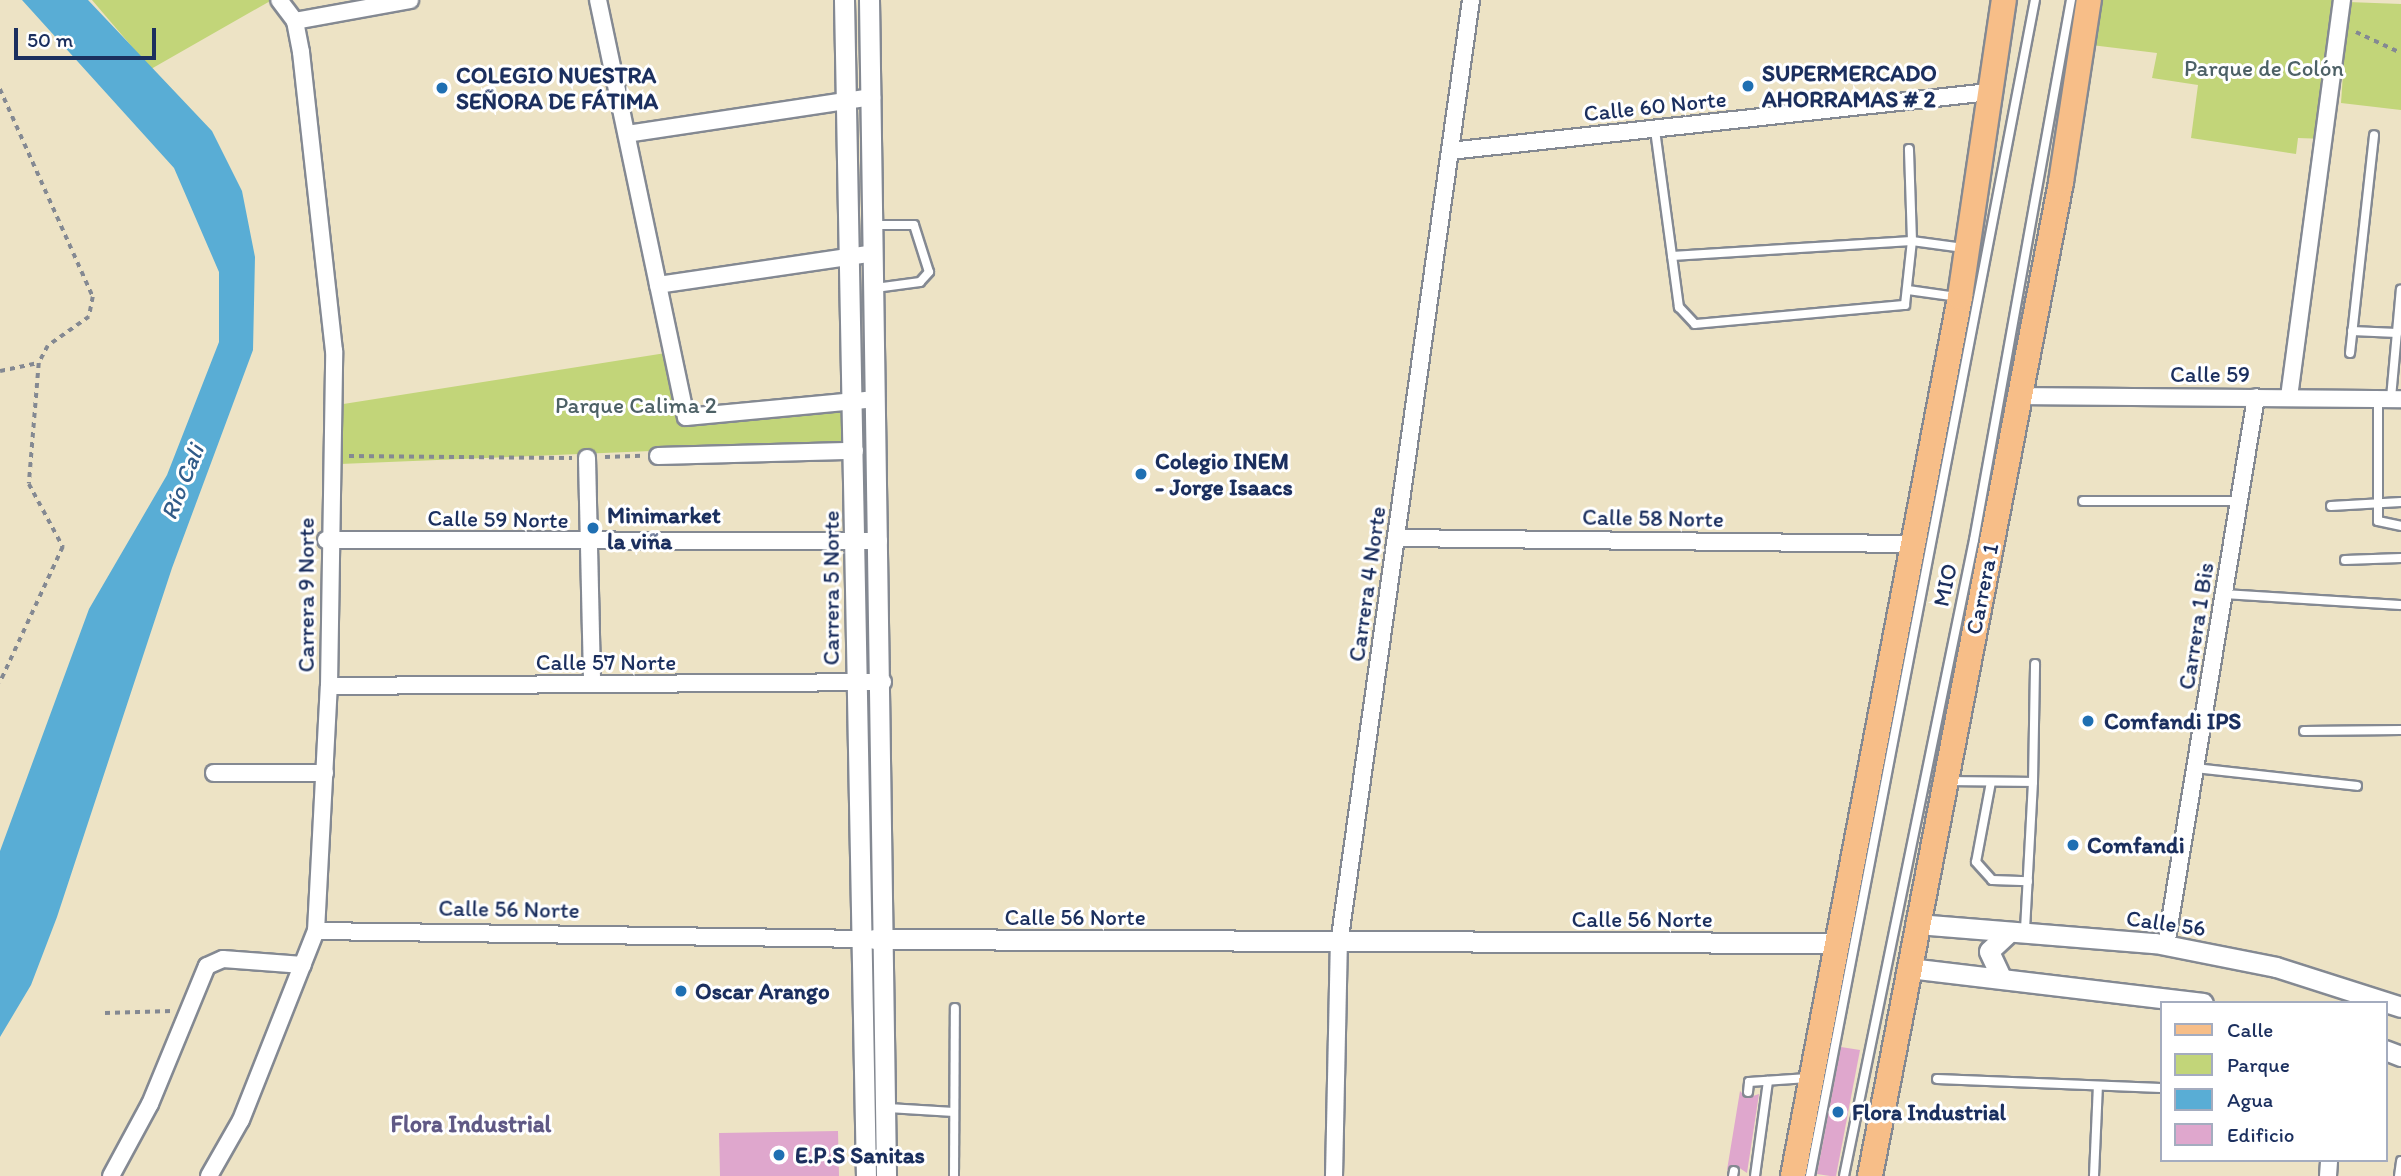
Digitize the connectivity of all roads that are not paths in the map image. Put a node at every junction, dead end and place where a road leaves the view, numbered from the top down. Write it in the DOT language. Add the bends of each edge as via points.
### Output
graph roads {
  1 [pos="279,0"];
  2 [pos="410,0"];
  3 [pos="598,0"];
  4 [pos="844,0"];
  5 [pos="869,0"];
  6 [pos="1471,0"];
  7 [pos="2004,0"];
  8 [pos="2035,0"];
  9 [pos="2071,0"];
  10 [pos="2089,0"];
  11 [pos="2341,8"];
  12 [pos="295,21"];
  13 [pos="1990,92"];
  14 [pos="872,97"];
  15 [pos="846,101"];
  16 [pos="1655,130"];
  17 [pos="627,134"];
  18 [pos="2374,135"];
  19 [pos="1909,149"];
  20 [pos="1450,151"];
  21 [pos="874,225"];
  22 [pos="1912,241"];
  23 [pos="1967,248"];
  24 [pos="874,253"];
  25 [pos="850,254"];
  26 [pos="1672,256"];
  27 [pos="658,285"];
  28 [pos="875,288"];
  29 [pos="2401,289"];
  30 [pos="1908,290"];
  31 [pos="1960,297"];
  32 [pos="2352,331"];
  33 [pos="2397,333"];
  34 [pos="2350,353"];
  35 [pos="2020,396"];
  36 [pos="2256,397"];
  37 [pos="2289,397"];
  38 [pos="2390,399"];
  39 [pos="877,400"];
  40 [pos="853,401"];
  41 [pos="855,451"];
  42 [pos="658,456"];
  43 [pos="587,458"];
  44 [pos="2083,501"];
  45 [pos="2239,501"];
  46 [pos="2401,502"];
  47 [pos="2378,503"];
  48 [pos="2330,506"];
  49 [pos="2401,526"];
  50 [pos="1396,538"];
  51 [pos="326,540"];
  52 [pos="879,541"];
  53 [pos="592,542"];
  54 [pos="856,543"];
  55 [pos="1910,544"];
  56 [pos="2401,558"];
  57 [pos="2345,559"];
  58 [pos="2224,594"];
  59 [pos="2401,605"];
  60 [pos="2035,664"];
  61 [pos="883,682"];
  62 [pos="592,684"];
  63 [pos="855,684"];
  64 [pos="329,686"];
  65 [pos="2401,730"];
  66 [pos="2304,731"];
  67 [pos="2195,768"];
  68 [pos="214,773"];
  69 [pos="325,773"];
  70 [pos="1945,781"];
  71 [pos="1990,782"];
  72 [pos="2033,782"];
  73 [pos="2357,786"];
  74 [pos="2028,881"];
  75 [pos="1917,924"];
  76 [pos="316,931"];
  77 [pos="2016,934"];
  78 [pos="866,939"];
  79 [pos="886,940"];
  80 [pos="1835,943"];
  81 [pos="1339,944"];
  82 [pos="2166,945"];
  83 [pos="303,965"];
  84 [pos="1909,968"];
  85 [pos="2000,975"];
  86 [pos="2188,1001"];
  87 [pos="2382,1001"];
  88 [pos="955,1008"];
  89 [pos="1811,1077"];
  90 [pos="1937,1079"];
  91 [pos="1768,1081"];
  92 [pos="2098,1086"];
  93 [pos="2160,1088"];
  94 [pos="1748,1092"];
  95 [pos="888,1108"];
  96 [pos="954,1112"];
  97 [pos="2401,1161"];
  98 [pos="111,1176"];
  99 [pos="209,1176"];
  100 [pos="866,1176"];
  101 [pos="886,1176"];
  102 [pos="954,1176"];
  103 [pos="1335,1176"];
  104 [pos="1755,1176"];
  105 [pos="1793,1176"];
  106 [pos="1810,1176"];
  107 [pos="1844,1176"];
  108 [pos="1870,1176"];
  109 [pos="2094,1176"];
  110 [pos="2399,1176"];
  1 -- 12 [label="street"];
  2 -- 12 [label="street"];
  3 -- 17 [label="street"];
  4 -- 15 [label="street, Carrera 5 Norte"];
  5 -- 14 [label="street, Carrera 5 Norte"];
  6 -- 20 [label="street, Carrera 4 Norte"];
  7 -- 13 [label="main road"];
  8 -- 106 [label="lane, MIO"];
  9 -- 107 [label="lane, MIO" via="1974,540"];
  10 -- 35 [label="main road, Carrera 1"];
  11 -- 37 [label="street"];
  12 -- 51 [label="street, Carrera 9 Norte" via="334,351"];
  13 -- 16 [label="street, Calle 60 Norte"];
  13 -- 23 [label="main road"];
  14 -- 15 [label="street"];
  14 -- 21 [label="street, Carrera 5 Norte"];
  15 -- 17 [label="street"];
  15 -- 25 [label="street, Carrera 5 Norte"];
  16 -- 20 [label="street, Calle 60 Norte"];
  16 -- 26 [label="lane"];
  17 -- 27 [label="street"];
  18 -- 32 [label="lane"];
  19 -- 22 [label="lane"];
  20 -- 50 [label="street, Carrera 4 Norte"];
  21 -- 24 [label="street, Carrera 5 Norte"];
  21 -- 28 [label="lane" via="914,225 929,272 920,282"];
  22 -- 23 [label="lane"];
  22 -- 26 [label="lane"];
  22 -- 30 [label="lane"];
  23 -- 31 [label="main road"];
  24 -- 25 [label="street"];
  24 -- 28 [label="street, Carrera 5 Norte"];
  25 -- 27 [label="street"];
  25 -- 40 [label="street, Carrera 5 Norte"];
  26 -- 30 [label="lane" via="1679,307 1695,324 1897,309"];
  27 -- 40 [label="street" via="686,417"];
  28 -- 39 [label="street, Carrera 5 Norte"];
  29 -- 33 [label="lane"];
  30 -- 31 [label="lane"];
  31 -- 55 [label="main road"];
  32 -- 33 [label="lane"];
  32 -- 34 [label="lane"];
  33 -- 38 [label="lane"];
  35 -- 36 [label="street, Calle 59"];
  35 -- 70 [label="main road, Carrera 1"];
  36 -- 37 [label="street, Calle 59"];
  36 -- 45 [label="street, Carrera 1 Bis"];
  37 -- 38 [label="street, Calle 59"];
  38 -- 47 [label="lane"];
  39 -- 40 [label="street"];
  39 -- 52 [label="street, Carrera 5 Norte"];
  40 -- 41 [label="street, Carrera 5 Norte"];
  41 -- 42 [label="street"];
  41 -- 54 [label="street, Carrera 5 Norte"];
  43 -- 53 [label="street"];
  44 -- 45 [label="lane"];
  45 -- 58 [label="street, Carrera 1 Bis"];
  46 -- 47 [label="lane"];
  47 -- 48 [label="lane"];
  47 -- 49 [label="lane" via="2379,524"];
  50 -- 55 [label="street, Calle 58 Norte"];
  50 -- 81 [label="street, Carrera 4 Norte"];
  51 -- 53 [label="street, Calle 59 Norte"];
  51 -- 64 [label="street, Carrera 9 Norte"];
  52 -- 54 [label="street, Calle 59 Norte"];
  52 -- 61 [label="street, Carrera 5 Norte"];
  53 -- 54 [label="street, Calle 59 Norte"];
  53 -- 62 [label="street"];
  54 -- 63 [label="street, Carrera 5 Norte"];
  55 -- 80 [label="main road"];
  56 -- 57 [label="lane"];
  58 -- 59 [label="lane"];
  58 -- 67 [label="street, Carrera 1 Bis"];
  60 -- 72 [label="lane"];
  61 -- 63 [label="street, Calle 57 Norte"];
  61 -- 79 [label="street, Carrera 5 Norte"];
  62 -- 63 [label="street, Calle 57 Norte"];
  62 -- 64 [label="street, Calle 57 Norte"];
  63 -- 78 [label="street, Carrera 5 Norte"];
  64 -- 69 [label="street, Carrera 9 Norte"];
  65 -- 66 [label="lane"];
  67 -- 73 [label="lane"];
  67 -- 82 [label="street, Carrera 1 Bis"];
  68 -- 69 [label="street"];
  69 -- 76 [label="street, Carrera 9 Norte"];
  70 -- 71 [label="lane"];
  70 -- 75 [label="main road, Carrera 1"];
  71 -- 72 [label="lane"];
  71 -- 74 [label="lane" via="1976,862 1992,880"];
  72 -- 74 [label="lane"];
  74 -- 77 [label="lane"];
  75 -- 77 [label="street, Calle 56"];
  75 -- 84 [label="main road, Carrera 1"];
  76 -- 78 [label="street, Calle 56 Norte"];
  76 -- 83 [label="street, Carrera 9 Norte"];
  77 -- 82 [label="street, Calle 56"];
  77 -- 85 [label="street" via="1989,951"];
  78 -- 79 [label="street, Calle 56 Norte"];
  78 -- 100 [label="street, Carrera 5 Norte"];
  79 -- 81 [label="street, Calle 56 Norte"];
  79 -- 95 [label="street, Carrera 5 Norte"];
  80 -- 81 [label="street, Calle 56 Norte"];
  80 -- 89 [label="main road"];
  81 -- 103 [label="street, Carrera 4 Norte"];
  82 -- 87 [label="street, Calle 56" via="2276,967"];
  83 -- 98 [label="street" via="214,961 150,1104"];
  83 -- 99 [label="street, Carrera 9 Norte" via="241,1120"];
  84 -- 85 [label="street"];
  84 -- 108 [label="main road, Carrera 1"];
  85 -- 86 [label="street"];
  88 -- 96 [label="lane"];
  89 -- 91 [label="lane"];
  89 -- 105 [label="main road"];
  90 -- 92 [label="lane"];
  91 -- 94 [label="lane" via="1749,1082"];
  91 -- 104 [label="lane"];
  92 -- 93 [label="lane"];
  92 -- 109 [label="lane"];
  95 -- 96 [label="lane"];
  95 -- 101 [label="street, Carrera 5 Norte"];
  96 -- 102 [label="lane"];
  97 -- 110 [label="lane"];
}
